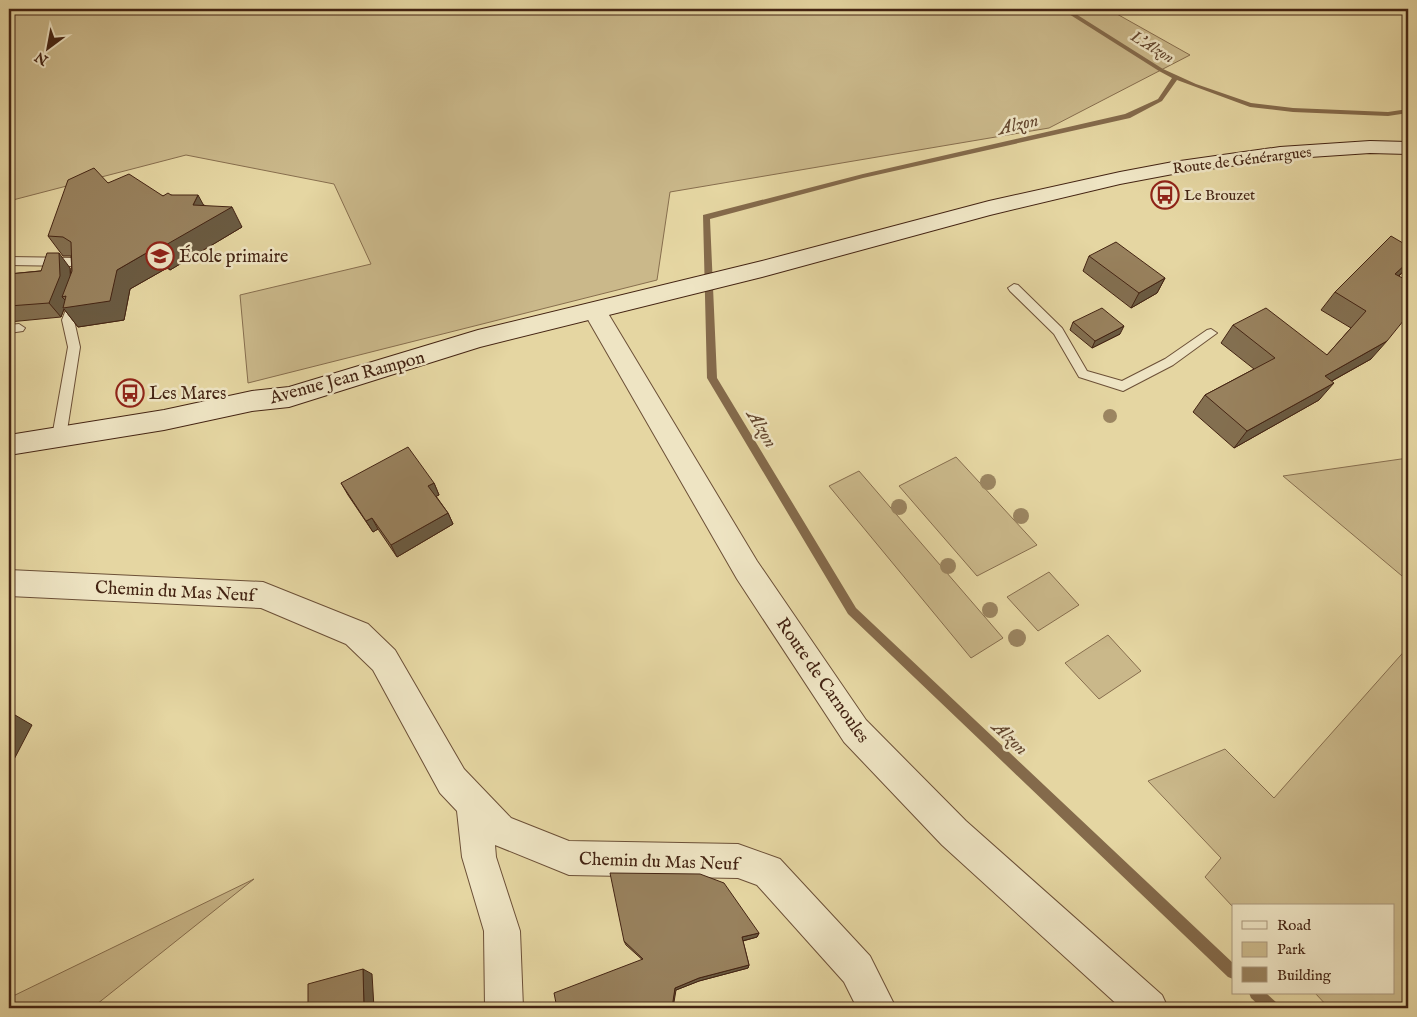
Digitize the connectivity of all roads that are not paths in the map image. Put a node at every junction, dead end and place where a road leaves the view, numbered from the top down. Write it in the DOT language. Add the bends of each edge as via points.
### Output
graph roads {
  1 [pos="1408,148"];
  2 [pos="9,261"];
  3 [pos="762,269"];
  4 [pos="1014,288"];
  5 [pos="607,307"];
  6 [pos="1212,333"];
  7 [pos="59,437"];
  8 [pos="9,445"];
  9 [pos="9,583"];
  10 [pos="472,801"];
  11 [pos="504,1008"];
  12 [pos="877,1008"];
  13 [pos="1149,1008"];
  1 -- 3 [label="street, Route de Générargues" via="1370,147 1280,154 1173,168 989,208"];
  2 -- 7 [label="lane" via="77,262 79,291 68,320 74,347"];
  3 -- 5 [label="street, Avenue Jean Rampon"];
  4 -- 6 [label="lane" via="1058,331 1083,374 1123,386 1169,362"];
  5 -- 7 [label="street, Avenue Jean Rampon" via="478,339 290,396"];
  5 -- 13 [label="street, Route de Carnoules" via="747,570 855,731 954,833"];
  7 -- 8 [label="street, Avenue Jean Rampon"];
  9 -- 10 [label="street, Chemin du Mas Neuf" via="263,595 357,634 384,660 452,781"];
  10 -- 11 [label="street" via="479,857 502,930"];
  10 -- 12 [label="street, Chemin du Mas Neuf" via="499,830 569,858 738,861 768,871 857,969"];
}
